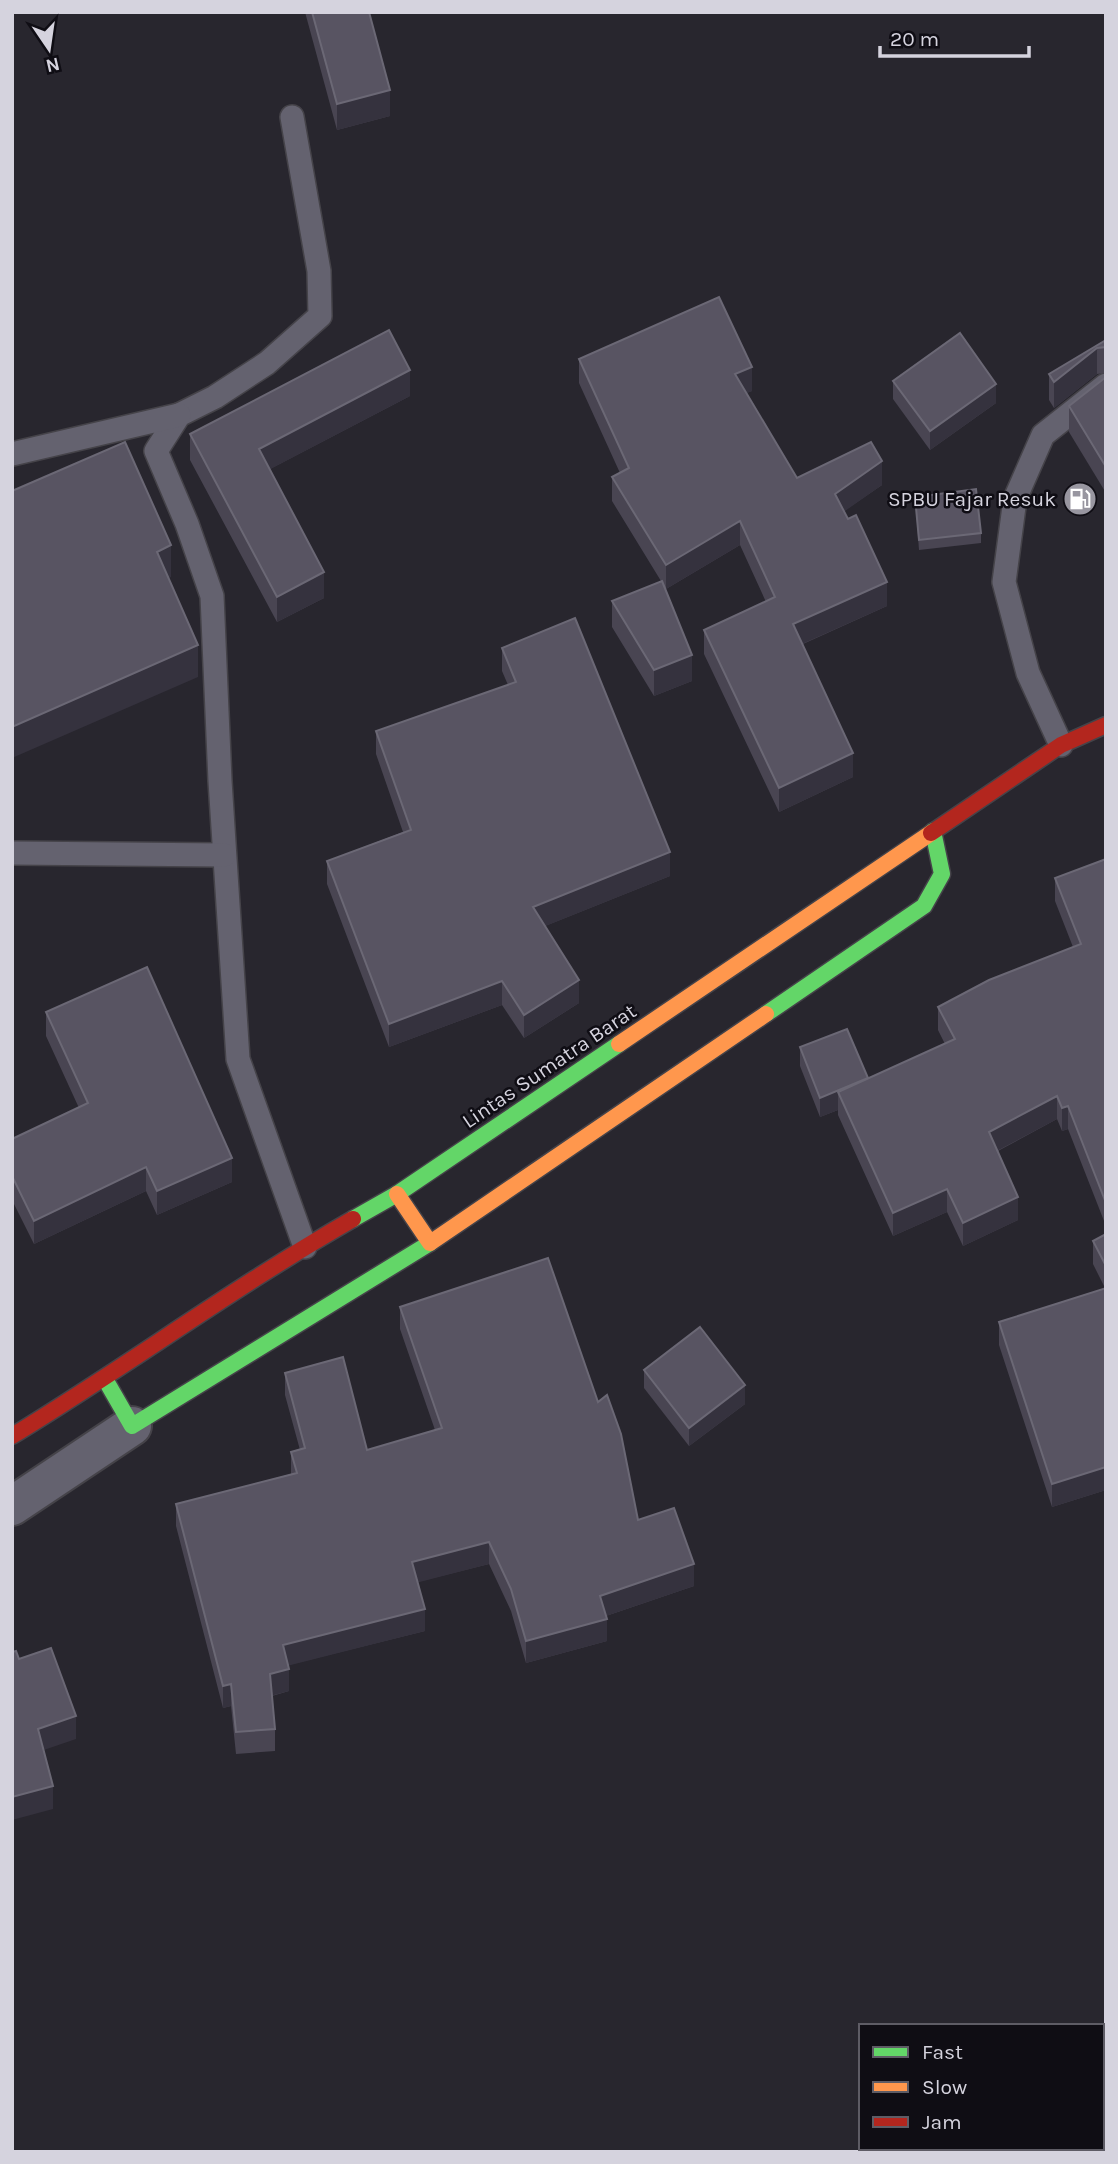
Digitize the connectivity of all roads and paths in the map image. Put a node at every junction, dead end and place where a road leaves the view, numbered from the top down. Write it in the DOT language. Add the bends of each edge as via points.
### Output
graph roads {
  1 [pos="292,117"];
  2 [pos="1106,385"];
  3 [pos="179,415"];
  4 [pos="12,454"];
  5 [pos="1103,733"];
  6 [pos="1061,745"];
  7 [pos="933,831"];
  8 [pos="12,853"];
  9 [pos="224,855"];
  10 [pos="397,1194"];
  11 [pos="430,1243"];
  12 [pos="305,1247"];
  13 [pos="106,1380"];
  14 [pos="132,1426"];
  15 [pos="12,1436"];
  16 [pos="12,1506"];
  1 -- 3 [label="lane" via="319,271 320,316 267,363"];
  2 -- 6 [label="lane" via="1043,435 1015,499 1004,582 1028,673"];
  3 -- 4 [label="lane"];
  3 -- 9 [label="lane" via="156,451 212,596"];
  5 -- 6 [label="main road, Lintas Sumatra Barat"];
  6 -- 7 [label="main road, Lintas Sumatra Barat"];
  7 -- 10 [label="main road, Lintas Sumatra Barat"];
  7 -- 11 [label="main road" via="942,874 924,906"];
  8 -- 9 [label="lane"];
  9 -- 12 [label="lane" via="238,1059"];
  10 -- 11 [label="main road"];
  10 -- 12 [label="main road, Lintas Sumatra Barat"];
  11 -- 14 [label="main road"];
  12 -- 13 [label="main road, Lintas Sumatra Barat"];
  13 -- 14 [label="main road"];
  13 -- 15 [label="main road, Lintas Sumatra Barat"];
  14 -- 16 [label="street"];
}
